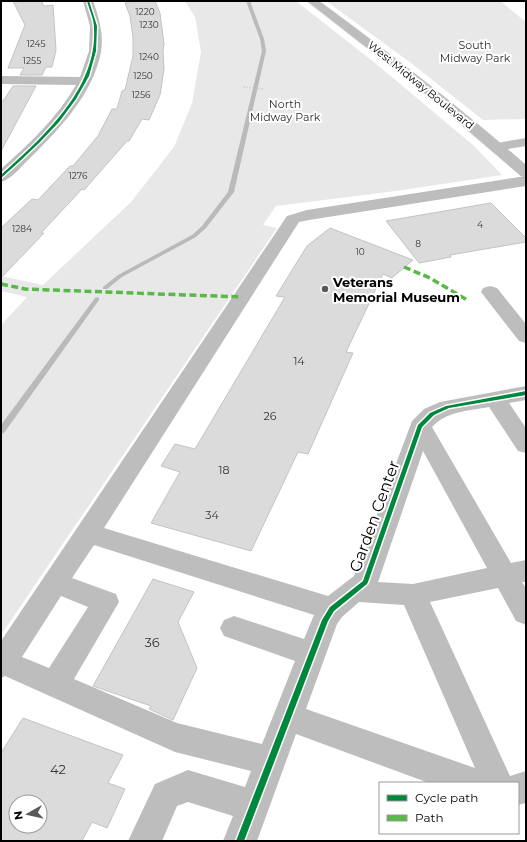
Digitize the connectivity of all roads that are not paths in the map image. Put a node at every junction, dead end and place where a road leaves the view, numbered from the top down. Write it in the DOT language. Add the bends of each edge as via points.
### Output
graph roads {
  1 [pos="88,1"];
  2 [pos="312,1"];
  3 [pos="1,80"];
  4 [pos="83,81"];
  5 [pos="526,142"];
  6 [pos="496,146"];
  7 [pos="526,173"];
  8 [pos="1,177"];
  9 [pos="526,181"];
  10 [pos="490,292"];
  11 [pos="526,337"];
  12 [pos="526,393"];
  13 [pos="494,398"];
  14 [pos="420,426"];
  15 [pos="526,445"];
  16 [pos="87,533"];
  17 [pos="515,574"];
  18 [pos="55,583"];
  19 [pos="355,591"];
  20 [pos="413,595"];
  21 [pos="332,609"];
  22 [pos="526,613"];
  23 [pos="234,628"];
  24 [pos="312,654"];
  25 [pos="2,664"];
  26 [pos="55,685"];
  27 [pos="288,716"];
  28 [pos="271,761"];
  29 [pos="469,782"];
  30 [pos="497,782"];
  31 [pos="254,806"];
  32 [pos="145,841"];
  33 [pos="240,841"];
  1 -- 4 [label="street" via="97,26 97,42 92,63"];
  2 -- 6 [label="street, West Midway Boulevard" via="389,58"];
  3 -- 4 [label="street"];
  4 -- 8 [label="street" via="56,124 37,146"];
  5 -- 6 [label="street"];
  6 -- 7 [label="street, West Midway Boulevard"];
  9 -- 16 [label="street" via="307,215 293,220"];
  10 -- 11 [label="street"];
  12 -- 13 [label="street, Garden Center"];
  13 -- 14 [label="street, Garden Center" via="439,410"];
  13 -- 15 [label="street"];
  14 -- 17 [label="street"];
  14 -- 19 [label="street, Garden Center" via="366,582"];
  16 -- 18 [label="street"];
  16 -- 21 [label="street"];
  17 -- 20 [label="street"];
  17 -- 22 [label="street"];
  18 -- 25 [label="street"];
  18 -- 26 [label="street" via="106,602"];
  19 -- 20 [label="street"];
  19 -- 21 [label="street, Garden Center"];
  20 -- 30 [label="street"];
  21 -- 24 [label="street, Garden Center"];
  23 -- 24 [label="street"];
  24 -- 27 [label="street, Garden Center"];
  25 -- 26 [label="street"];
  26 -- 28 [label="street" via="175,737"];
  27 -- 28 [label="street, Garden Center"];
  27 -- 29 [label="street"];
  28 -- 31 [label="street, Garden Center"];
  31 -- 32 [label="street" via="188,786 166,795"];
  31 -- 33 [label="street, Garden Center"];
}
